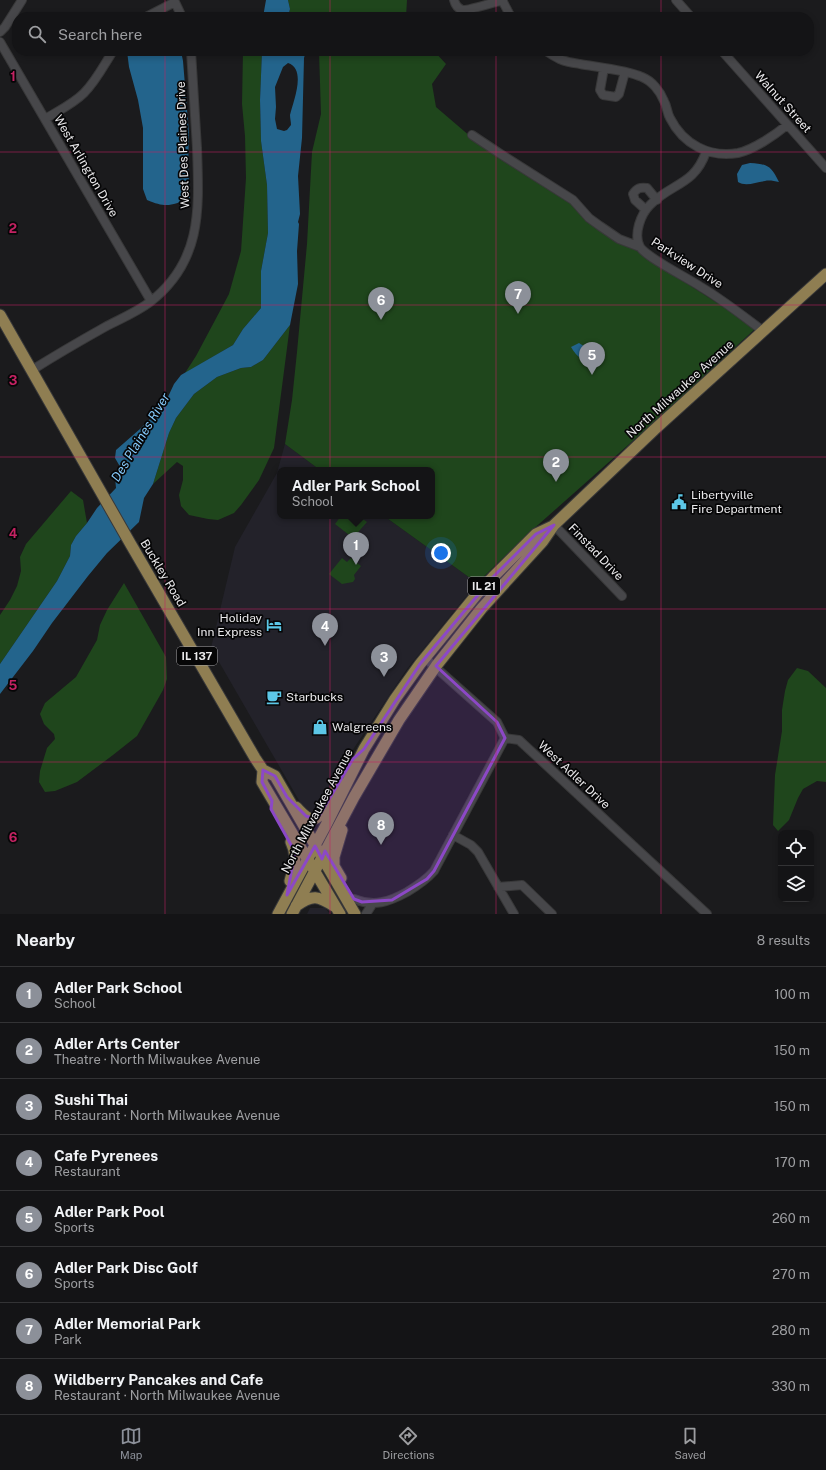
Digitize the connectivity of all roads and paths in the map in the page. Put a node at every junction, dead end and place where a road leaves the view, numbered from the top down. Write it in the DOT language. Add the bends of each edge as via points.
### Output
graph roads {
  1 [pos="22,0"];
  2 [pos="454,0"];
  3 [pos="502,0"];
  4 [pos="676,0"];
  5 [pos="174,1"];
  6 [pos="14,12"];
  7 [pos="155,12"];
  8 [pos="180,12"];
  9 [pos="508,12"];
  10 [pos="687,12"];
  11 [pos="12,16"];
  12 [pos="0,32"];
  13 [pos="0,42"];
  14 [pos="110,56"];
  15 [pos="191,56"];
  16 [pos="555,56"];
  17 [pos="726,56"];
  18 [pos="604,68"];
  19 [pos="625,72"];
  20 [pos="45,119"];
  21 [pos="787,125"];
  22 [pos="472,135"];
  23 [pos="706,152"];
  24 [pos="826,168"];
  25 [pos="657,200"];
  26 [pos="646,210"];
  27 [pos="640,247"];
  28 [pos="826,274"];
  29 [pos="151,301"];
  30 [pos="0,315"];
  31 [pos="763,331"];
  32 [pos="32,370"];
  33 [pos="554,525"];
  34 [pos="622,596"];
  35 [pos="425,658"];
  36 [pos="436,666"];
  37 [pos="505,738"];
  38 [pos="364,749"];
  39 [pos="263,770"];
  40 [pos="287,797"];
  41 [pos="272,800"];
  42 [pos="340,822"];
  43 [pos="453,835"];
  44 [pos="315,846"];
  45 [pos="322,858"];
  46 [pos="307,859"];
  47 [pos="315,872"];
  48 [pos="498,887"];
  49 [pos="287,895"];
  50 [pos="354,899"];
  51 [pos="373,903"];
  52 [pos="294,910"];
  53 [pos="338,911"];
  54 [pos="278,914"];
  55 [pos="355,914"];
  56 [pos="364,914"];
  57 [pos="514,914"];
  58 [pos="552,914"];
  59 [pos="707,914"];
  1 -- 6 [label="street"];
  2 -- 3 [label="street" via="458,8 465,10"];
  3 -- 9 [label="street"];
  4 -- 10 [label="street"];
  5 -- 7 [label="street"];
  5 -- 8 [label="street"];
  11 -- 12 [label="street"];
  13 -- 20 [label="street, West Arlington Drive"];
  14 -- 20 [label="street" via="83,94"];
  15 -- 29 [label="street, West Des Plaines Drive" via="198,177 197,218 182,267 169,285"];
  16 -- 18 [label="street" via="563,60"];
  17 -- 21 [label="street, Walnut Street"];
  18 -- 19 [label="street"];
  18 -- 19 [label="street" via="600,90 603,95 609,97 618,94"];
  19 -- 23 [label="street" via="642,76 654,84 664,100 669,117 680,133 686,140"];
  20 -- 29 [label="street, West Arlington Drive"];
  21 -- 23 [label="street" via="765,142 739,153"];
  21 -- 24 [label="street, Walnut Street"];
  22 -- 27 [label="street" via="572,200 589,218 619,239"];
  23 -- 25 [label="street, Parkview Drive" via="694,173"];
  25 -- 26 [label="street, Parkview Drive"];
  25 -- 26 [label="street" via="647,188 641,187 636,190 633,194 634,200"];
  26 -- 27 [label="street, Parkview Drive" via="638,230"];
  27 -- 31 [label="street, Parkview Drive" via="644,252 726,303"];
  28 -- 31 [label="main road, North Milwaukee Avenue / IL 21"];
  29 -- 32 [label="street, West Des Plaines Drive"];
  30 -- 32 [label="main road, Buckley Road / IL 137"];
  31 -- 33 [label="main road, North Milwaukee Avenue / IL 21"];
  32 -- 39 [label="main road, Buckley Road / IL 137"];
  33 -- 34 [label="street, Finstad Drive"];
  33 -- 35 [label="main road, North Milwaukee Avenue / IL 21" via="536,534 493,577"];
  33 -- 36 [label="main road, North Milwaukee Avenue / IL 21"];
  35 -- 36 [label="street"];
  35 -- 38 [label="main road, North Milwaukee Avenue / IL 21" via="397,696"];
  36 -- 37 [label="street" via="497,722"];
  36 -- 42 [label="main road, North Milwaukee Avenue / IL 21" via="399,720"];
  37 -- 43 [label="street"];
  37 -- 59 [label="street, West Adler Drive" via="519,740"];
  38 -- 40 [label="main road" via="353,759 319,816 314,819 306,816"];
  38 -- 44 [label="main road, North Milwaukee Avenue / IL 21"];
  39 -- 40 [label="main road, Buckley Road / IL 137" via="275,776"];
  39 -- 41 [label="main road, IL 137" via="262,782"];
  40 -- 44 [label="main road, Buckley Road / IL 137"];
  41 -- 46 [label="main road, IL 137"];
  41 -- 49 [label="main road" via="271,809 295,852 296,861"];
  42 -- 45 [label="main road, North Milwaukee Avenue / IL 21"];
  42 -- 50 [label="main road" via="343,827 334,857 334,866"];
  43 -- 48 [label="street" via="478,852"];
  43 -- 51 [label="street" via="427,878 392,900"];
  44 -- 45 [label="main road, Buckley Road / IL 137"];
  44 -- 46 [label="main road, North Milwaukee Avenue / IL 21"];
  45 -- 47 [label="main road, North Milwaukee Avenue / IL 21"];
  45 -- 55 [label="main road, IL 137"];
  46 -- 47 [label="main road, IL 137"];
  46 -- 49 [label="main road, North Milwaukee Avenue / IL 21"];
  47 -- 52 [label="main road, North Milwaukee Avenue / IL 21"];
  47 -- 53 [label="main road, IL 137"];
  48 -- 57 [label="street"];
  48 -- 58 [label="street" via="522,885"];
  49 -- 54 [label="main road, North Milwaukee Avenue / IL 21"];
  50 -- 51 [label="street"];
  50 -- 56 [label="main road"];
  51 -- 56 [label="street"];
  52 -- 53 [label="main road" via="305,900 314,897 321,898"];
}
